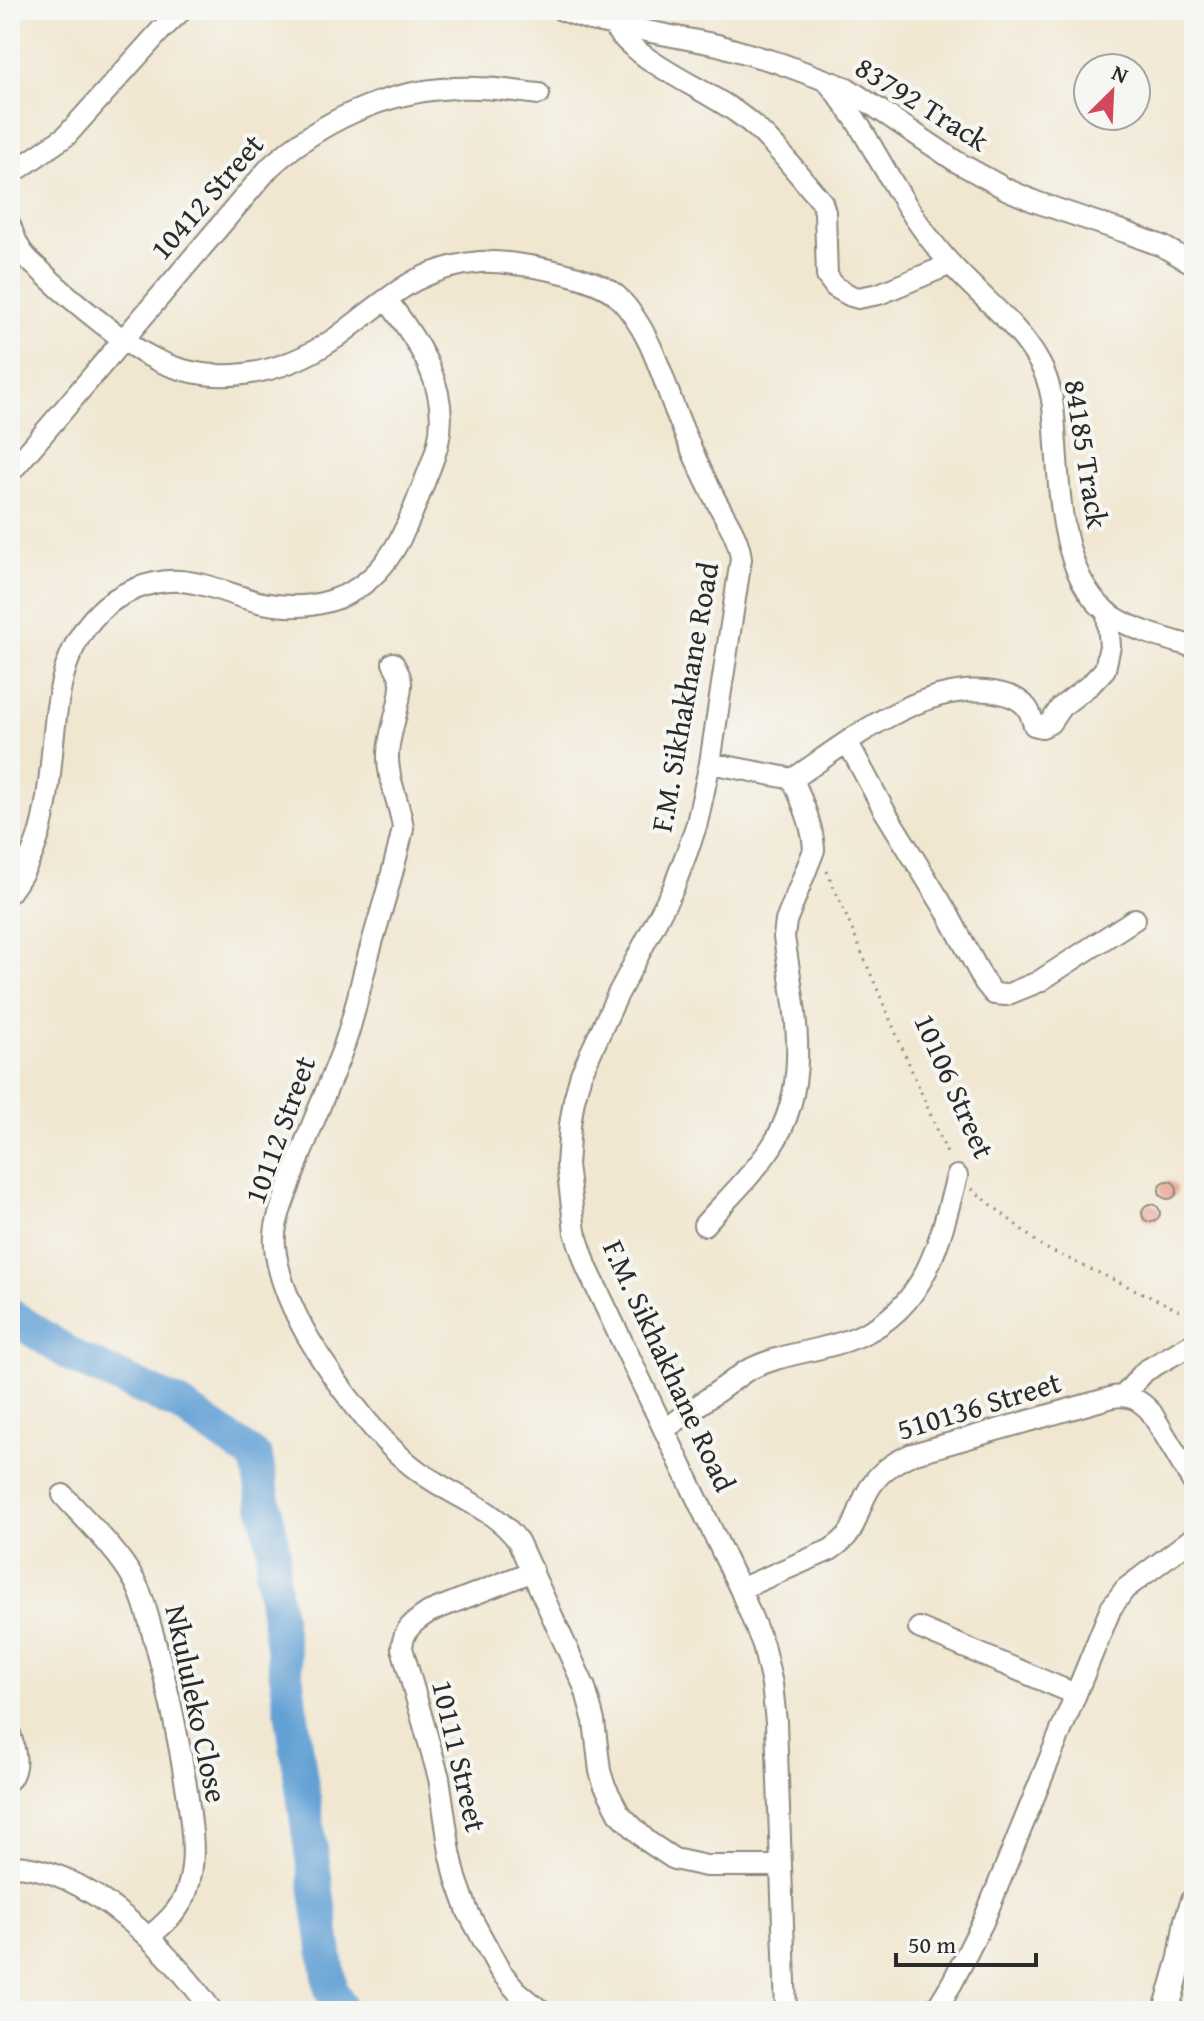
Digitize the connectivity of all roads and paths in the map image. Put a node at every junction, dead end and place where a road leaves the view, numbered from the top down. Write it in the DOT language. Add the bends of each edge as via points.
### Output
graph roads {
  1 [pos="182,10"];
  2 [pos="562,10"];
  3 [pos="612,25"];
  4 [pos="827,81"];
  5 [pos="539,94"];
  6 [pos="10,175"];
  7 [pos="10,225"];
  8 [pos="16,256"];
  9 [pos="951,264"];
  10 [pos="1194,264"];
  11 [pos="387,300"];
  12 [pos="123,339"];
  13 [pos="10,473"];
  14 [pos="1107,612"];
  15 [pos="1194,647"];
  16 [pos="393,663"];
  17 [pos="848,743"];
  18 [pos="710,763"];
  19 [pos="793,779"];
  20 [pos="814,838"];
  21 [pos="10,892"];
  22 [pos="1135,919"];
  23 [pos="957,1176"];
  24 [pos="704,1225"];
  25 [pos="1181,1311"];
  26 [pos="1194,1343"];
  27 [pos="1124,1395"];
  28 [pos="664,1430"];
  29 [pos="1194,1484"];
  30 [pos="63,1495"];
  31 [pos="1194,1537"];
  32 [pos="533,1571"];
  33 [pos="740,1589"];
  34 [pos="919,1628"];
  35 [pos="1075,1694"];
  36 [pos="10,1733"];
  37 [pos="10,1779"];
  38 [pos="10,1866"];
  39 [pos="781,1866"];
  40 [pos="1194,1900"];
  41 [pos="149,1937"];
  42 [pos="212,2011"];
  43 [pos="541,2011"];
  44 [pos="786,2011"];
  45 [pos="935,2011"];
  46 [pos="1166,2011"];
  1 -- 6 [label="street" via="83,120"];
  2 -- 3 [label="street, 83792 Track"];
  3 -- 4 [label="street, 83792 Track" via="718,45"];
  3 -- 9 [label="street" via="655,62 753,125 822,202 827,276 835,287 866,297"];
  4 -- 9 [label="street, 84185 Track"];
  4 -- 10 [label="street, 83792 Track" via="863,97 1006,189 1162,246"];
  5 -- 12 [label="street, 10412 Street" via="479,88 409,92 314,132 270,167"];
  7 -- 8 [label="street, F.M. Sikhakhane Road"];
  8 -- 12 [label="street, F.M. Sikhakhane Road"];
  9 -- 14 [label="street, 84185 Track" via="1030,346 1049,382 1072,554 1089,594"];
  11 -- 12 [label="street, F.M. Sikhakhane Road" via="307,356 258,373 227,377 190,372 168,366"];
  11 -- 18 [label="street, F.M. Sikhakhane Road" via="435,272 481,262 508,263 592,281 617,295 639,324 740,551"];
  11 -- 21 [label="street" via="431,370 441,420 434,460 385,563 370,580 335,600 287,606 170,581 111,601 73,649 64,673 45,810 26,868"];
  12 -- 13 [label="street, 10412 Street"];
  14 -- 15 [label="street, 84185 Track"];
  14 -- 17 [label="street" via="1110,646 1105,669 1050,723 1034,725 1020,701 1002,693 968,690 916,704"];
  16 -- 32 [label="street, 10112 Street" via="401,686 388,766 403,828 350,1028 281,1210 277,1258 300,1322 368,1422 413,1467 497,1518 518,1541"];
  17 -- 19 [label="street"];
  17 -- 22 [label="street" via="994,994 1014,993 1038,982"];
  18 -- 19 [label="street"];
  18 -- 28 [label="street, F.M. Sikhakhane Road" via="697,823 673,889 581,1074 567,1165 575,1232 587,1268"];
  19 -- 20 [label="street"];
  20 -- 23 [label="path, 10106 Street"];
  20 -- 24 [label="street" via="784,937 798,1051 790,1110 760,1162"];
  23 -- 25 [label="path, 10106 Street" via="1043,1247"];
  23 -- 28 [label="street" via="934,1256 918,1287 892,1315 844,1342 757,1365"];
  26 -- 27 [label="street" via="1145,1371"];
  27 -- 29 [label="street" via="1151,1412"];
  27 -- 33 [label="street, 510136 Street" via="897,1461 868,1489 853,1528 839,1545"];
  28 -- 33 [label="street, F.M. Sikhakhane Road"];
  30 -- 41 [label="street, Nkululeko Close" via="136,1583 177,1728 192,1830 191,1874 176,1912"];
  31 -- 35 [label="street" via="1119,1596"];
  32 -- 39 [label="street, 10112 Street" via="590,1703 600,1771 619,1813 647,1841 685,1863"];
  32 -- 43 [label="street, 10111 Street" via="429,1612 406,1630 402,1648 439,1778 450,1852 468,1912 500,1971"];
  33 -- 39 [label="street, F.M. Sikhakhane Road" via="772,1684"];
  34 -- 35 [label="street"];
  35 -- 45 [label="street" via="983,1922"];
  36 -- 37 [label="street" via="16,1757"];
  38 -- 41 [label="street" via="64,1878"];
  39 -- 44 [label="street, F.M. Sikhakhane Road"];
  40 -- 46 [label="street"];
  41 -- 42 [label="street"];
}
